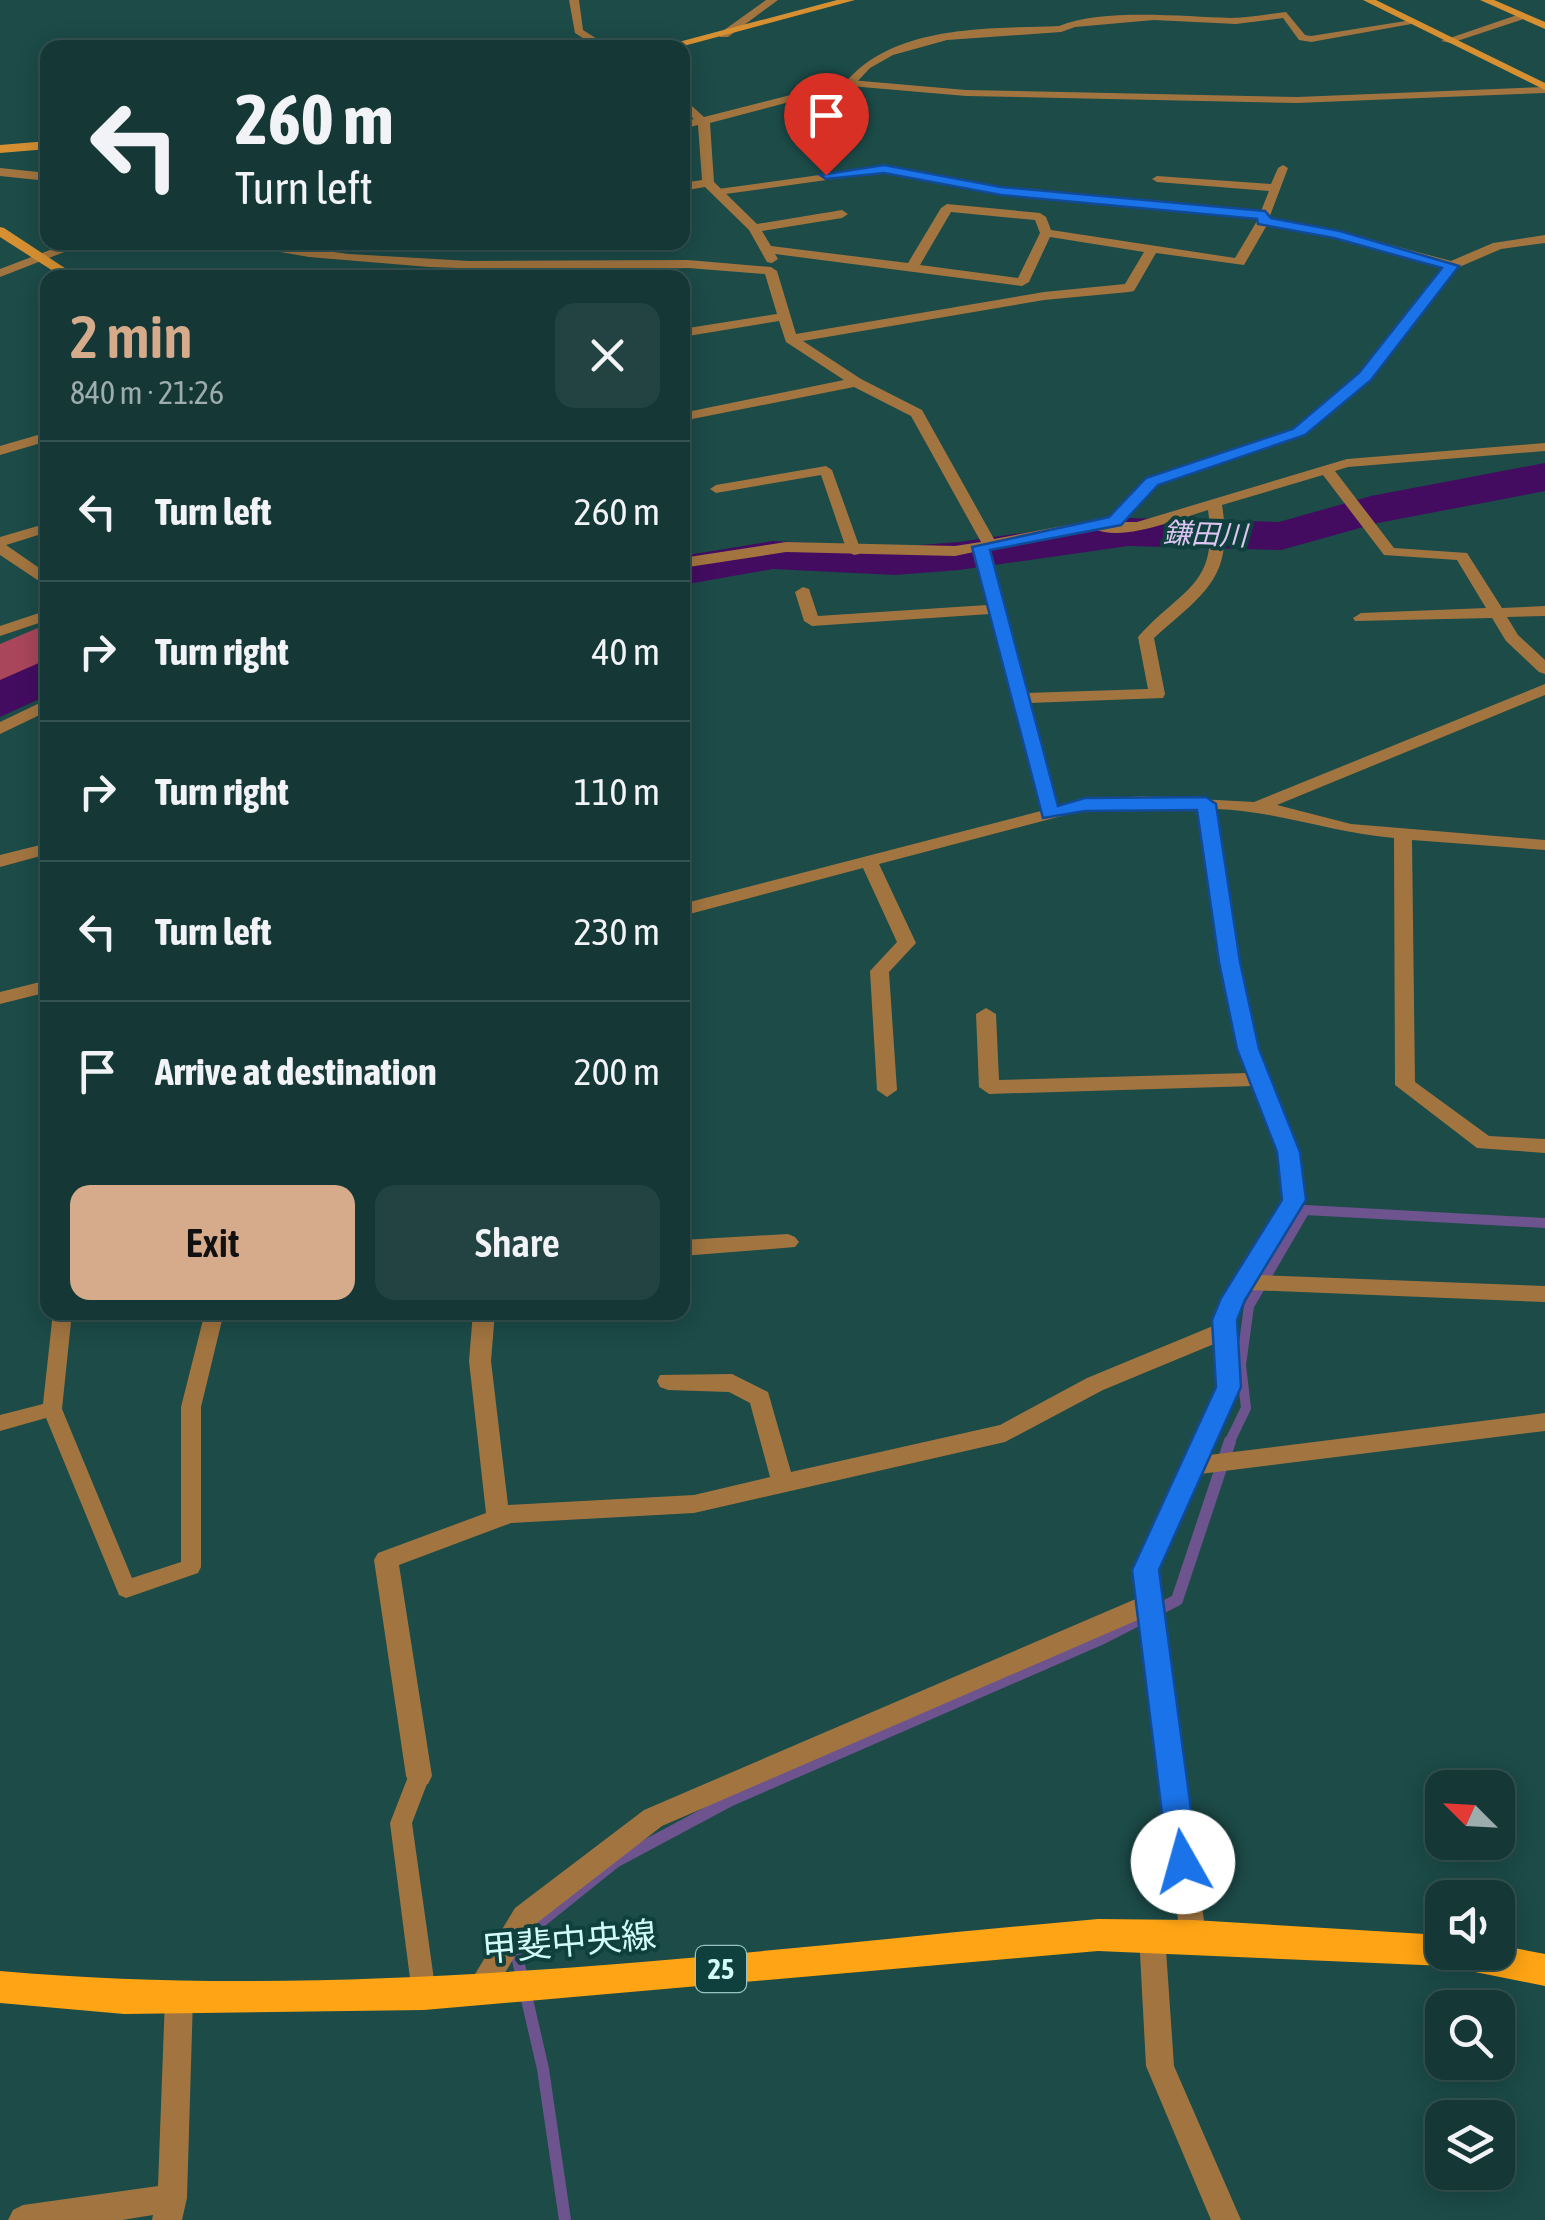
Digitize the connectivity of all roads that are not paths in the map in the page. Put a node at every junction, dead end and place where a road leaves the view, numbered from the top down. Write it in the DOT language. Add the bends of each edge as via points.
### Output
graph roads {
  1 [pos="574,0"];
  2 [pos="774,0"];
  3 [pos="850,0"];
  4 [pos="1368,0"];
  5 [pos="1485,0"];
  6 [pos="1523,16"];
  7 [pos="1412,22"];
  8 [pos="1544,24"];
  9 [pos="724,35"];
  10 [pos="593,40"];
  11 [pos="1447,41"];
  12 [pos="690,42"];
  13 [pos="850,83"];
  14 [pos="1545,89"];
  15 [pos="690,108"];
  16 [pos="704,123"];
  17 [pos="690,125"];
  18 [pos="40,146"];
  19 [pos="0,150"];
  20 [pos="1283,168"];
  21 [pos="0,172"];
  22 [pos="40,175"];
  23 [pos="1157,179"];
  24 [pos="690,187"];
  25 [pos="713,188"];
  26 [pos="1276,188"];
  27 [pos="842,214"];
  28 [pos="1264,218"];
  29 [pos="754,228"];
  30 [pos="0,231"];
  31 [pos="1046,233"];
  32 [pos="1545,239"];
  33 [pos="1152,249"];
  34 [pos="63,250"];
  35 [pos="292,250"];
  36 [pos="767,250"];
  37 [pos="42,258"];
  38 [pos="354,258"];
  39 [pos="1452,266"];
  40 [pos="912,268"];
  41 [pos="61,270"];
  42 [pos="350,270"];
  43 [pos="771,271"];
  44 [pos="0,273"];
  45 [pos="782,317"];
  46 [pos="690,332"];
  47 [pos="791,339"];
  48 [pos="856,382"];
  49 [pos="690,415"];
  50 [pos="40,438"];
  51 [pos="1545,447"];
  52 [pos="0,451"];
  53 [pos="1327,470"];
  54 [pos="716,490"];
  55 [pos="1214,504"];
  56 [pos="1094,528"];
  57 [pos="40,530"];
  58 [pos="0,545"];
  59 [pos="985,546"];
  60 [pos="854,550"];
  61 [pos="690,562"];
  62 [pos="40,576"];
  63 [pos="803,592"];
  64 [pos="996,609"];
  65 [pos="1545,612"];
  66 [pos="1500,614"];
  67 [pos="40,617"];
  68 [pos="1360,618"];
  69 [pos="0,631"];
  70 [pos="1545,669"];
  71 [pos="1545,689"];
  72 [pos="1020,698"];
  73 [pos="40,708"];
  74 [pos="0,729"];
  75 [pos="1206,804"];
  76 [pos="1256,808"];
  77 [pos="1050,814"];
  78 [pos="1403,833"];
  79 [pos="1545,844"];
  80 [pos="40,850"];
  81 [pos="0,861"];
  82 [pos="869,862"];
  83 [pos="690,908"];
  84 [pos="40,988"];
  85 [pos="0,998"];
  86 [pos="986,1014"];
  87 [pos="1260,1079"];
  88 [pos="887,1090"];
  89 [pos="1545,1146"];
  90 [pos="788,1242"];
  91 [pos="690,1248"];
  92 [pos="1243,1282"];
  93 [pos="1545,1294"];
  94 [pos="62,1320"];
  95 [pos="213,1320"];
  96 [pos="483,1320"];
  97 [pos="1225,1330"];
  98 [pos="668,1381"];
  99 [pos="52,1409"];
  100 [pos="0,1422"];
  101 [pos="1545,1422"];
  102 [pos="1193,1466"];
  103 [pos="784,1484"];
  104 [pos="498,1518"];
  105 [pos="1150,1604"];
  106 [pos="419,1776"];
  107 [pos="1152,1935"];
  108 [pos="1193,1936"];
  109 [pos="1425,1950"];
  110 [pos="1515,1964"];
  111 [pos="1545,1970"];
  112 [pos="0,1987"];
  113 [pos="480,1989"];
  114 [pos="424,1994"];
  115 [pos="178,1998"];
  116 [pos="170,2209"];
  117 [pos="23,2220"];
  118 [pos="1226,2220"];
  1 -- 10 [label="lane" via="578,31"];
  2 -- 9 [label="street"];
  3 -- 9 [label="street"];
  4 -- 7 [label="street"];
  5 -- 6 [label="street"];
  6 -- 8 [label="street"];
  6 -- 11 [label="street"];
  7 -- 11 [label="street"];
  7 -- 13 [label="lane" via="1311,39 1278,14 1073,24 928,42 864,65"];
  9 -- 12 [label="street"];
  11 -- 14 [label="street"];
  13 -- 14 [label="street" via="966,93 1297,100"];
  13 -- 16 [label="street"];
  15 -- 16 [label="street"];
  16 -- 17 [label="street"];
  16 -- 25 [label="street"];
  18 -- 19 [label="street"];
  20 -- 26 [label="lane"];
  21 -- 22 [label="street"];
  23 -- 26 [label="lane"];
  24 -- 25 [label="street"];
  25 -- 28 [label="lane" via="884,169 1001,191"];
  25 -- 29 [label="street"];
  26 -- 28 [label="lane"];
  27 -- 29 [label="street"];
  28 -- 33 [label="street" via="1239,262"];
  28 -- 39 [label="street"];
  29 -- 36 [label="street"];
  30 -- 37 [label="street"];
  31 -- 33 [label="street"];
  31 -- 40 [label="street" via="1022,282"];
  31 -- 40 [label="street" via="1040,217 947,208"];
  32 -- 39 [label="street" via="1498,246"];
  33 -- 47 [label="street" via="1129,288"];
  34 -- 37 [label="street"];
  35 -- 38 [label="street"];
  36 -- 40 [label="street"];
  36 -- 43 [label="street"];
  37 -- 41 [label="street"];
  37 -- 44 [label="street"];
  38 -- 42 [label="street"];
  38 -- 43 [label="street" via="550,267 720,262"];
  39 -- 56 [label="street" via="1365,377 1299,432 1152,482 1115,521"];
  43 -- 45 [label="street"];
  45 -- 46 [label="street"];
  45 -- 47 [label="street"];
  47 -- 48 [label="street"];
  48 -- 49 [label="street"];
  48 -- 59 [label="street" via="917,413"];
  50 -- 52 [label="street"];
  51 -- 53 [label="street"];
  53 -- 55 [label="street"];
  53 -- 66 [label="street" via="1389,552 1462,556"];
  54 -- 60 [label="lane" via="826,470"];
  55 -- 56 [label="street" via="1138,526"];
  55 -- 72 [label="street" via="1222,551 1214,568 1146,637 1157,694"];
  56 -- 59 [label="street"];
  57 -- 58 [label="street"];
  58 -- 62 [label="street"];
  59 -- 60 [label="street"];
  59 -- 64 [label="street"];
  60 -- 61 [label="street" via="786,548"];
  63 -- 64 [label="street" via="812,621"];
  64 -- 72 [label="street"];
  65 -- 66 [label="street"];
  66 -- 68 [label="street"];
  66 -- 70 [label="street" via="1512,638"];
  67 -- 69 [label="street"];
  71 -- 76 [label="street"];
  72 -- 77 [label="street"];
  73 -- 74 [label="street"];
  75 -- 76 [label="street"];
  75 -- 77 [label="street" via="1085,804"];
  75 -- 87 [label="street" via="1229,962"];
  76 -- 78 [label="street"];
  77 -- 82 [label="street"];
  78 -- 79 [label="street"];
  78 -- 89 [label="street" via="1405,1085 1484,1143"];
  80 -- 81 [label="street"];
  82 -- 83 [label="street"];
  82 -- 88 [label="street" via="907,943 878,971"];
  84 -- 85 [label="street"];
  86 -- 87 [label="street" via="990,1087"];
  87 -- 92 [label="street" via="1289,1152 1294,1200"];
  90 -- 91 [label="street"];
  92 -- 93 [label="street"];
  92 -- 97 [label="street"];
  94 -- 99 [label="lane"];
  95 -- 99 [label="lane" via="191,1407 191,1567 126,1589"];
  96 -- 104 [label="street" via="480,1361"];
  97 -- 102 [label="street" via="1228,1387"];
  97 -- 103 [label="street" via="1095,1384 1004,1432"];
  98 -- 103 [label="street" via="732,1383 760,1398"];
  99 -- 100 [label="lane"];
  101 -- 102 [label="street"];
  102 -- 105 [label="street" via="1146,1570"];
  103 -- 104 [label="street" via="694,1504"];
  104 -- 106 [label="street" via="386,1560"];
  105 -- 108 [label="street"];
  105 -- 113 [label="street" via="652,1818 524,1917"];
  106 -- 114 [label="lane" via="400,1823"];
  107 -- 108 [label="main road, 甲斐中央線 / 25"];
  107 -- 113 [label="main road, 甲斐中央線 / 25"];
  107 -- 118 [label="street" via="1160,2066"];
  108 -- 109 [label="main road, 甲斐中央線 / 25"];
  110 -- 111 [label="main road"];
  112 -- 115 [label="main road, 甲斐中央線 / 25"];
  113 -- 114 [label="main road, 甲斐中央線 / 25"];
  114 -- 115 [label="main road, 甲斐中央線 / 25"];
  115 -- 116 [label="street"];
  116 -- 117 [label="street"];
}
